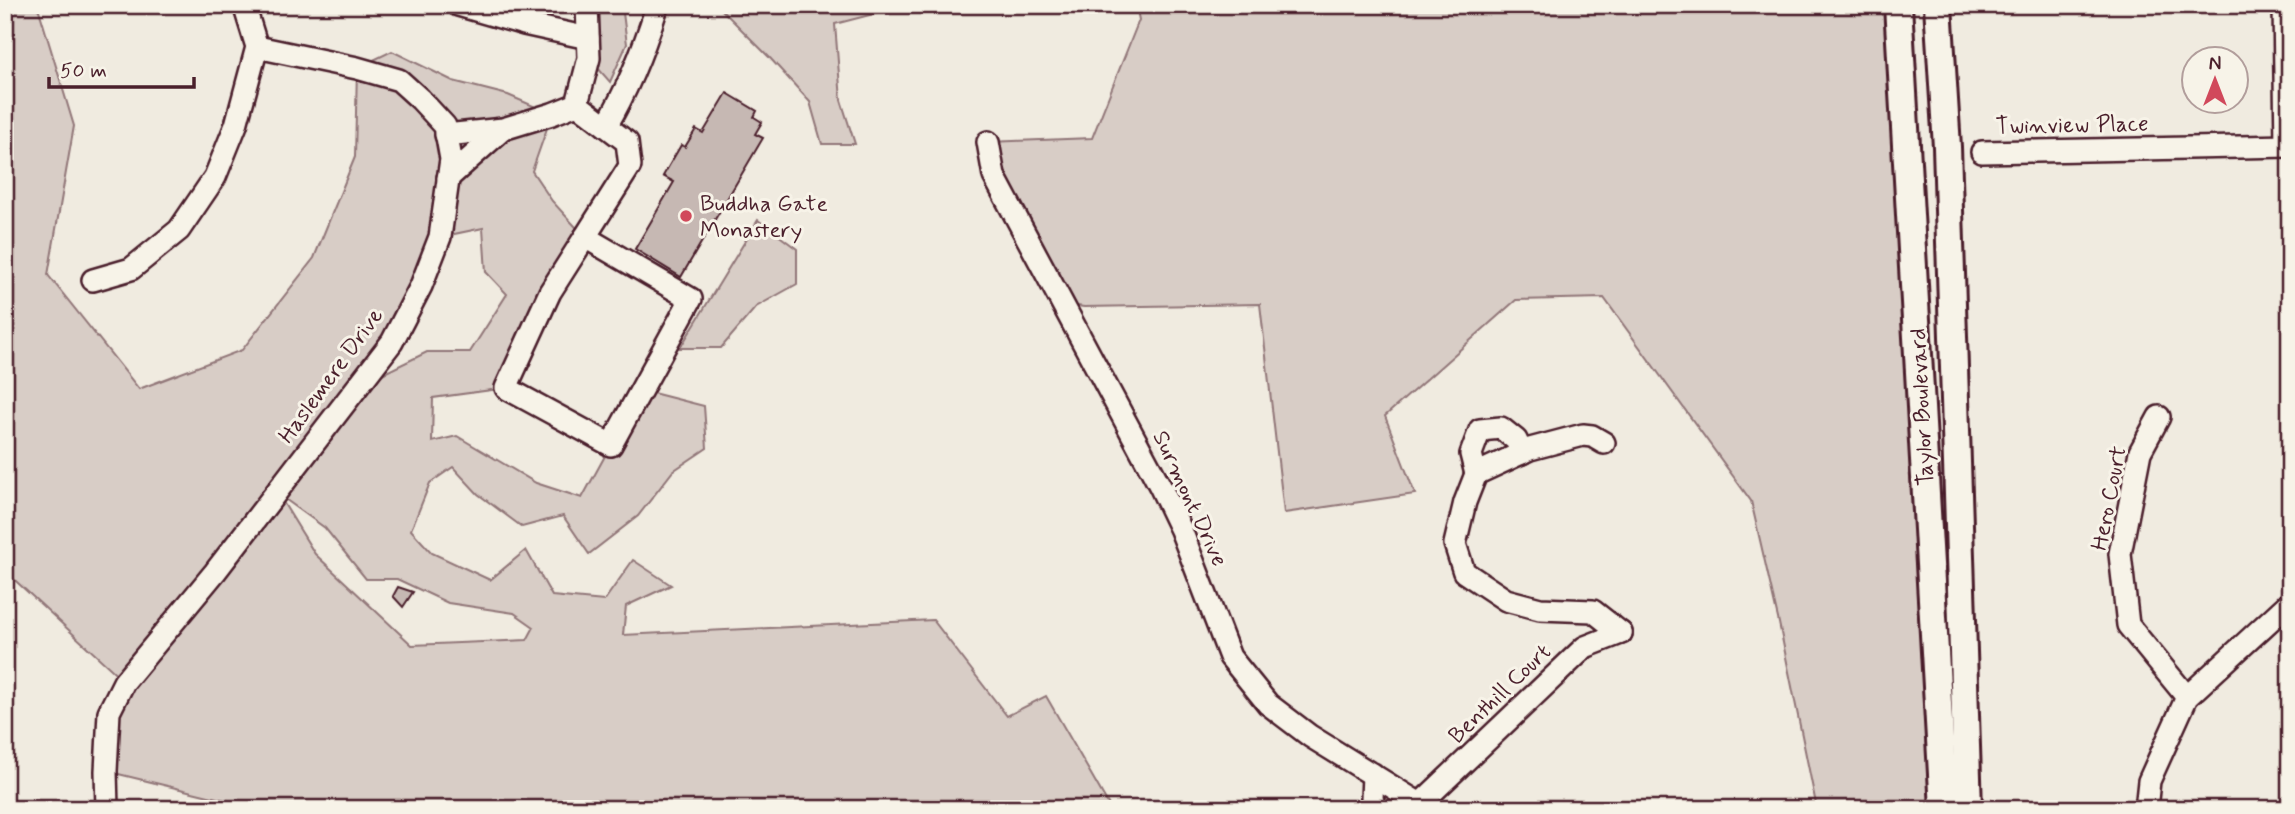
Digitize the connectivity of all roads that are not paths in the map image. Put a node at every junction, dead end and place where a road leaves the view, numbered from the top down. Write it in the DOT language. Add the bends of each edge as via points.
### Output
graph roads {
  1 [pos="244,5"];
  2 [pos="458,5"];
  3 [pos="587,5"];
  4 [pos="1898,5"];
  5 [pos="1938,5"];
  6 [pos="2284,5"];
  7 [pos="656,10"];
  8 [pos="588,38"];
  9 [pos="257,47"];
  10 [pos="577,104"];
  11 [pos="606,126"];
  12 [pos="503,129"];
  13 [pos="446,135"];
  14 [pos="988,142"];
  15 [pos="2288,146"];
  16 [pos="1982,152"];
  17 [pos="448,178"];
  18 [pos="585,237"];
  19 [pos="93,281"];
  20 [pos="2159,417"];
  21 [pos="1604,443"];
  22 [pos="1522,453"];
  23 [pos="1476,474"];
  24 [pos="2290,602"];
  25 [pos="2187,697"];
  26 [pos="1373,774"];
  27 [pos="1422,806"];
  28 [pos="107,809"];
  29 [pos="1376,809"];
  30 [pos="1944,809"];
  31 [pos="1968,809"];
  32 [pos="2146,809"];
  1 -- 9 [label="street"];
  2 -- 8 [label="street"];
  3 -- 8 [label="street"];
  4 -- 30 [label="main road, Taylor Boulevard"];
  5 -- 31 [label="main road, Taylor Boulevard" via="1947,147"];
  6 -- 15 [label="street"];
  7 -- 11 [label="street" via="642,55"];
  8 -- 10 [label="street" via="589,58"];
  9 -- 13 [label="street, Haslemere Drive" via="399,80 445,126"];
  9 -- 19 [label="street" via="236,125 215,177 179,230 131,270"];
  10 -- 11 [label="street"];
  10 -- 12 [label="street"];
  11 -- 18 [label="street" via="627,142 630,166"];
  12 -- 13 [label="street"];
  12 -- 17 [label="street"];
  13 -- 17 [label="street, Haslemere Drive" via="451,159"];
  14 -- 26 [label="street, Surmont Drive" via="994,176 1181,530 1230,657 1268,704"];
  15 -- 16 [label="street, Twinview Place"];
  17 -- 28 [label="street, Haslemere Drive" via="440,237 392,342 215,572 124,681 109,712"];
  18 -- 18 [label="street" via="550,292 506,388 611,445 691,299"];
  20 -- 25 [label="street, Hero Court" via="2140,452 2120,554 2128,625"];
  21 -- 22 [label="street" via="1583,435"];
  22 -- 23 [label="street"];
  22 -- 23 [label="street" via="1516,440 1501,428 1480,430 1471,454"];
  23 -- 27 [label="street, Benthill Court" via="1455,544 1464,572 1506,600 1540,609 1593,611 1621,633 1585,647"];
  24 -- 25 [label="street"];
  25 -- 32 [label="street" via="2149,782"];
  26 -- 27 [label="street, Surmont Drive"];
  26 -- 29 [label="street"];
}
